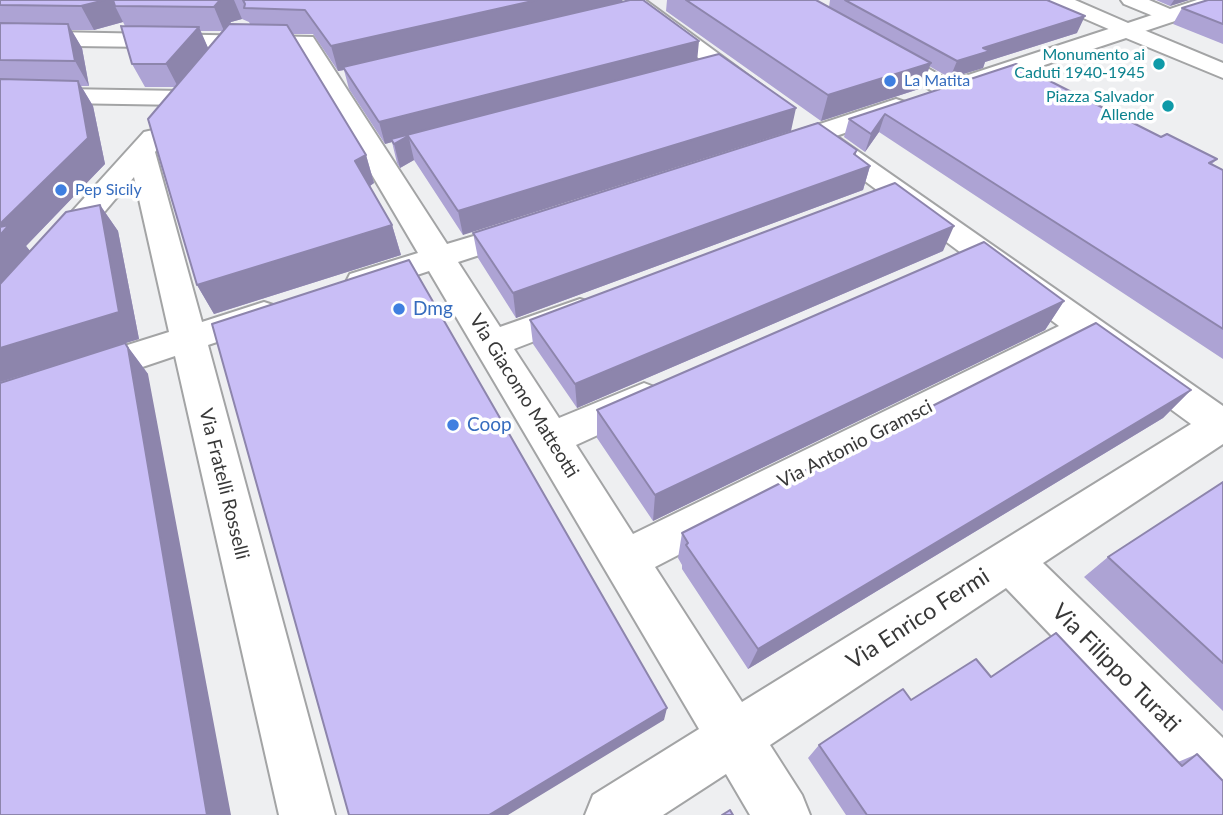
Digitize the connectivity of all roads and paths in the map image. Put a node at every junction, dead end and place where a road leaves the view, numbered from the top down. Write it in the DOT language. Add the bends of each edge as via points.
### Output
graph roads {
  1 [pos="793,0"];
  2 [pos="1058,0"];
  3 [pos="1131,0"];
  4 [pos="1217,0"];
  5 [pos="639,7"];
  6 [pos="1170,16"];
  7 [pos="54,19"];
  8 [pos="1127,30"];
  9 [pos="11,39"];
  10 [pos="0,55"];
  11 [pos="215,61"];
  12 [pos="1223,71"];
  13 [pos="948,90"];
  14 [pos="0,95"];
  15 [pos="817,134"];
  16 [pos="142,152"];
  17 [pos="751,155"];
  18 [pos="896,191"];
  19 [pos="857,206"];
  20 [pos="556,219"];
  21 [pos="979,251"];
  22 [pos="438,258"];
  23 [pos="941,268"];
  24 [pos="332,292"];
  25 [pos="609,300"];
  26 [pos="293,304"];
  27 [pos="0,313"];
  28 [pos="1086,328"];
  29 [pos="187,338"];
  30 [pos="492,344"];
  31 [pos="676,384"];
  32 [pos="0,400"];
  33 [pos="1222,426"];
  34 [pos="550,439"];
  35 [pos="625,560"];
  36 [pos="1010,561"];
  37 [pos="734,737"];
  38 [pos="1223,776"];
  39 [pos="307,815"];
  40 [pos="613,815"];
  41 [pos="782,815"];
  1 -- 13 [label="street"];
  2 -- 8 [label="street"];
  3 -- 6 [label="street"];
  4 -- 6 [label="street"];
  5 -- 15 [label="street" via="708,69 779,107"];
  6 -- 8 [label="street"];
  7 -- 9 [label="street"];
  8 -- 12 [label="street"];
  8 -- 13 [label="street"];
  9 -- 10 [label="street"];
  9 -- 11 [label="street"];
  11 -- 14 [label="street"];
  11 -- 16 [label="street"];
  11 -- 22 [label="street, Via Giacomo Matteotti" via="305,42 344,80 390,154"];
  13 -- 15 [label="street"];
  15 -- 17 [label="street"];
  15 -- 18 [label="street"];
  16 -- 27 [label="street"];
  16 -- 29 [label="street, Via Fratelli Rosselli"];
  18 -- 19 [label="street"];
  18 -- 21 [label="street"];
  20 -- 22 [label="street"];
  21 -- 23 [label="street"];
  21 -- 28 [label="street"];
  22 -- 24 [label="street"];
  22 -- 30 [label="street, Via Giacomo Matteotti"];
  25 -- 30 [label="street"];
  26 -- 29 [label="street"];
  28 -- 33 [label="street"];
  28 -- 35 [label="street, Via Antonio Gramsci"];
  29 -- 32 [label="street"];
  29 -- 39 [label="street, Via Fratelli Rosselli"];
  30 -- 34 [label="street, Via Giacomo Matteotti"];
  31 -- 34 [label="street"];
  33 -- 36 [label="street, Via Enrico Fermi"];
  34 -- 35 [label="street, Via Giacomo Matteotti"];
  35 -- 37 [label="street, Via Giacomo Matteotti"];
  36 -- 37 [label="street, Via Enrico Fermi"];
  36 -- 38 [label="street, Via Filippo Turati"];
  37 -- 40 [label="street, Via Enrico Fermi"];
  37 -- 41 [label="street, Via Giacomo Matteotti"];
}
